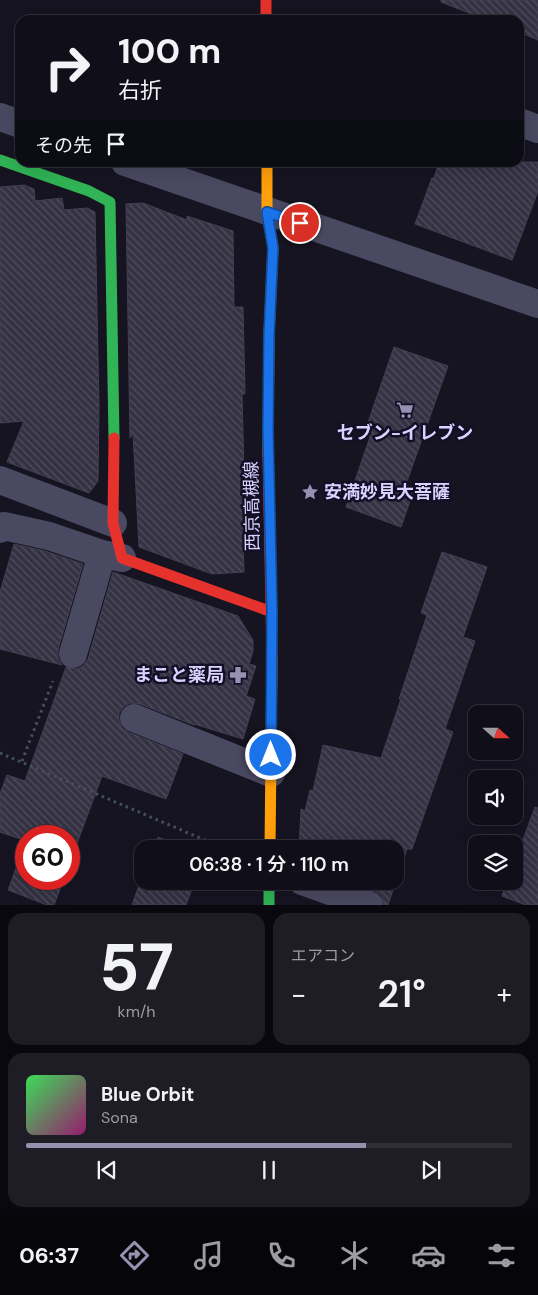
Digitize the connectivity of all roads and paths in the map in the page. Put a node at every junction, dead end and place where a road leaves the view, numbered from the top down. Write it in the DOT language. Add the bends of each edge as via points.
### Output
graph roads {
  1 [pos="266,0"];
  2 [pos="266,15"];
  3 [pos="0,116"];
  4 [pos="15,122"];
  5 [pos="524,124"];
  6 [pos="538,129"];
  7 [pos="0,160"];
  8 [pos="15,165"];
  9 [pos="19,167"];
  10 [pos="139,167"];
  11 [pos="267,167"];
  12 [pos="267,212"];
  13 [pos="538,304"];
  14 [pos="0,480"];
  15 [pos="113,523"];
  16 [pos="0,529"];
  17 [pos="112,556"];
  18 [pos="272,612"];
  19 [pos="73,654"];
  20 [pos="134,718"];
  21 [pos="0,752"];
  22 [pos="22,761"];
  23 [pos="271,773"];
  24 [pos="205,840"];
  25 [pos="270,840"];
  26 [pos="269,890"];
  27 [pos="327,890"];
  28 [pos="269,905"];
  29 [pos="369,905"];
  1 -- 2 [label="main road"];
  3 -- 4 [label="street"];
  5 -- 6 [label="street"];
  7 -- 8 [label="main road"];
  9 -- 15 [label="main road" via="110,202 115,406"];
  10 -- 12 [label="street"];
  11 -- 12 [label="main road, 西京高槻線"];
  12 -- 13 [label="street"];
  12 -- 18 [label="main road, 西京高槻線" via="273,248 268,431"];
  14 -- 15 [label="street"];
  15 -- 17 [label="main road"];
  16 -- 17 [label="street" via="4,526 49,536"];
  17 -- 18 [label="main road"];
  17 -- 19 [label="street"];
  18 -- 23 [label="main road, 西京高槻線"];
  19 -- 22 [label="path" via="56,675"];
  20 -- 23 [label="street"];
  21 -- 22 [label="path"];
  22 -- 24 [label="path"];
  23 -- 25 [label="main road, 西京高槻線"];
  26 -- 28 [label="main road"];
  27 -- 29 [label="street"];
}
